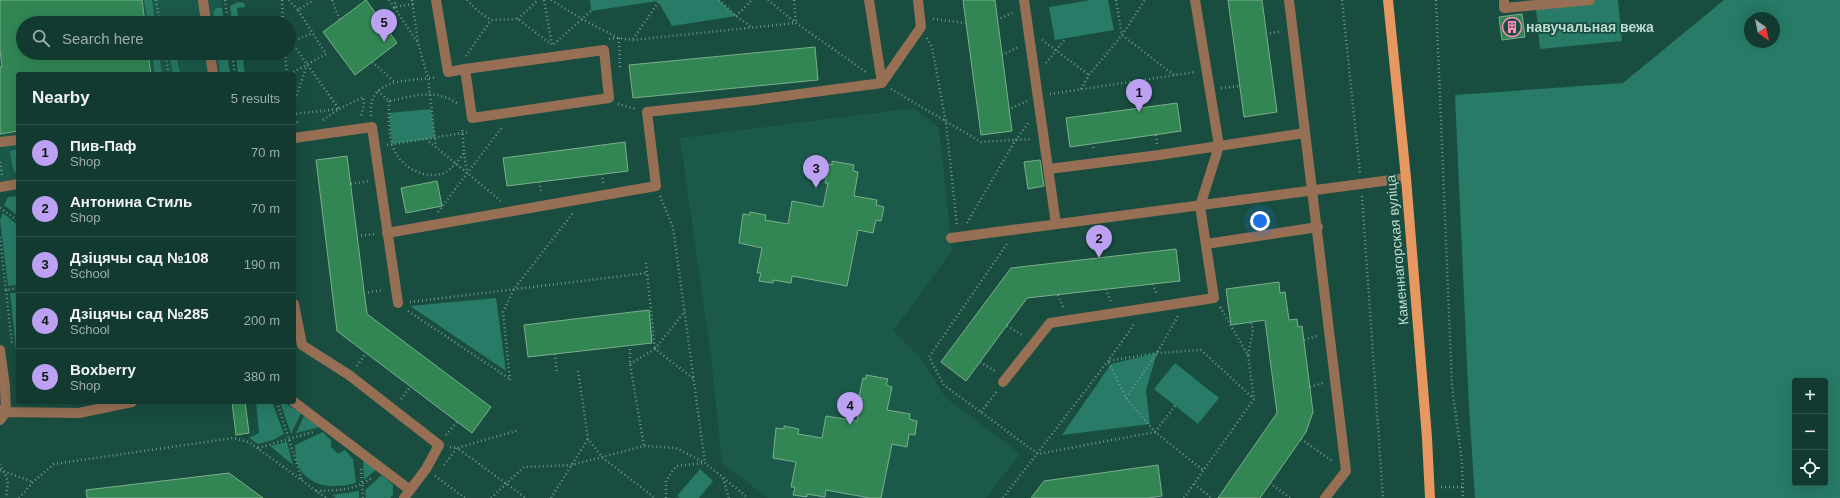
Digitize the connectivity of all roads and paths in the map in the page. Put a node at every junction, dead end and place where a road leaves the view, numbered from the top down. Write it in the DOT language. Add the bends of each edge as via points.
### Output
graph roads {
  1 [pos="156,0"];
  2 [pos="203,0"];
  3 [pos="225,0"];
  4 [pos="282,0"];
  5 [pos="289,0"];
  6 [pos="314,0"];
  7 [pos="332,0"];
  8 [pos="389,0"];
  9 [pos="396,0"];
  10 [pos="436,0"];
  11 [pos="467,0"];
  12 [pos="538,0"];
  13 [pos="544,0"];
  14 [pos="551,0"];
  15 [pos="660,0"];
  16 [pos="719,0"];
  17 [pos="752,0"];
  18 [pos="768,0"];
  19 [pos="794,0"];
  20 [pos="869,0"];
  21 [pos="918,0"];
  22 [pos="1116,0"];
  23 [pos="1145,0"];
  24 [pos="1195,0"];
  25 [pos="1290,0"];
  26 [pos="1342,0"];
  27 [pos="1388,0"];
  28 [pos="1436,0"];
  29 [pos="1504,0"];
  30 [pos="1586,0"];
  31 [pos="1590,0"];
  32 [pos="413,2"];
  33 [pos="1025,4"];
  34 [pos="394,7"];
  35 [pos="298,10"];
  36 [pos="591,11"];
  37 [pos="159,16"];
  38 [pos="205,16"];
  39 [pos="227,16"];
  40 [pos="283,16"];
  41 [pos="736,16"];
  42 [pos="518,19"];
  43 [pos="582,19"];
  44 [pos="340,20"];
  45 [pos="491,20"];
  46 [pos="997,20"];
  47 [pos="921,22"];
  48 [pos="966,22"];
  49 [pos="796,23"];
  50 [pos="754,28"];
  51 [pos="1029,30"];
  52 [pos="313,33"];
  53 [pos="1122,35"];
  54 [pos="296,38"];
  55 [pos="619,38"];
  56 [pos="1066,38"];
  57 [pos="604,40"];
  58 [pos="633,40"];
  59 [pos="1031,41"];
  60 [pos="418,43"];
  61 [pos="559,44"];
  62 [pos="552,45"];
  63 [pos="296,48"];
  64 [pos="1056,50"];
  65 [pos="1002,55"];
  66 [pos="553,57"];
  67 [pos="166,60"];
  68 [pos="211,60"];
  69 [pos="233,60"];
  70 [pos="286,60"];
  71 [pos="372,62"];
  72 [pos="308,65"];
  73 [pos="460,70"];
  74 [pos="1206,71"];
  75 [pos="169,72"];
  76 [pos="213,72"];
  77 [pos="235,72"];
  78 [pos="287,72"];
  79 [pos="294,72"];
  80 [pos="1089,75"];
  81 [pos="1174,75"];
  82 [pos="1036,76"];
  83 [pos="428,78"];
  84 [pos="395,82"];
  85 [pos="882,84"];
  86 [pos="1240,86"];
  87 [pos="1081,89"];
  88 [pos="1209,89"];
  89 [pos="378,91"];
  90 [pos="430,94"];
  91 [pos="296,98"];
  92 [pos="389,101"];
  93 [pos="1039,101"];
  94 [pos="458,104"];
  95 [pos="339,109"];
  96 [pos="1008,110"];
  97 [pos="514,112"];
  98 [pos="296,114"];
  99 [pos="358,119"];
  100 [pos="322,121"];
  101 [pos="946,123"];
  102 [pos="462,126"];
  103 [pos="502,126"];
  104 [pos="372,127"];
  105 [pos="495,128"];
  106 [pos="471,132"];
  107 [pos="464,133"];
  108 [pos="1305,133"];
  109 [pos="435,137"];
  110 [pos="296,138"];
  111 [pos="1045,138"];
  112 [pos="426,139"];
  113 [pos="16,140"];
  114 [pos="0,142"];
  115 [pos="1015,142"];
  116 [pos="392,144"];
  117 [pos="1219,146"];
  118 [pos="375,147"];
  119 [pos="436,147"];
  120 [pos="464,153"];
  121 [pos="456,163"];
  122 [pos="1049,169"];
  123 [pos="467,173"];
  124 [pos="1406,178"];
  125 [pos="379,180"];
  126 [pos="16,184"];
  127 [pos="351,184"];
  128 [pos="1361,185"];
  129 [pos="656,186"];
  130 [pos="0,187"];
  131 [pos="1313,191"];
  132 [pos="584,199"];
  133 [pos="1200,206"];
  134 [pos="0,208"];
  135 [pos="514,211"];
  136 [pos="16,220"];
  137 [pos="1056,224"];
  138 [pos="427,227"];
  139 [pos="1318,228"];
  140 [pos="1017,230"];
  141 [pos="387,233"];
  142 [pos="357,236"];
  143 [pos="0,237"];
  144 [pos="955,238"];
  145 [pos="1206,244"];
  146 [pos="646,263"];
  147 [pos="647,273"];
  148 [pos="16,288"];
  149 [pos="395,288"];
  150 [pos="514,289"];
  151 [pos="6,290"];
  152 [pos="364,293"];
  153 [pos="1214,298"];
  154 [pos="398,304"];
  155 [pos="1185,304"];
  156 [pos="1144,310"];
  157 [pos="685,311"];
  158 [pos="1251,322"];
  159 [pos="296,326"];
  160 [pos="1007,326"];
  161 [pos="1034,343"];
  162 [pos="630,345"];
  163 [pos="12,347"];
  164 [pos="298,348"];
  165 [pos="655,349"];
  166 [pos="0,350"];
  167 [pos="1157,353"];
  168 [pos="555,354"];
  169 [pos="1248,355"];
  170 [pos="1108,360"];
  171 [pos="980,362"];
  172 [pos="630,364"];
  173 [pos="578,371"];
  174 [pos="557,374"];
  175 [pos="694,379"];
  176 [pos="1005,380"];
  177 [pos="1126,398"];
  178 [pos="1254,399"];
  179 [pos="296,403"];
  180 [pos="122,404"];
  181 [pos="278,404"];
  182 [pos="1175,406"];
  183 [pos="981,412"];
  184 [pos="2,414"];
  185 [pos="457,422"];
  186 [pos="328,427"];
  187 [pos="519,430"];
  188 [pos="1156,432"];
  189 [pos="290,438"];
  190 [pos="588,439"];
  191 [pos="1301,439"];
  192 [pos="439,445"];
  193 [pos="644,446"];
  194 [pos="458,448"];
  195 [pos="258,449"];
  196 [pos="360,452"];
  197 [pos="1038,454"];
  198 [pos="603,458"];
  199 [pos="705,463"];
  200 [pos="0,464"];
  201 [pos="572,465"];
  202 [pos="383,469"];
  203 [pos="426,469"];
  204 [pos="2,470"];
  205 [pos="1203,470"];
  206 [pos="1346,470"];
  207 [pos="435,476"];
  208 [pos="722,478"];
  209 [pos="302,480"];
  210 [pos="33,482"];
  211 [pos="506,483"];
  212 [pos="1270,483"];
  213 [pos="362,484"];
  214 [pos="1194,484"];
  215 [pos="1463,486"];
  216 [pos="316,490"];
  217 [pos="1430,493"];
  218 [pos="407,494"];
  219 [pos="6,498"];
  220 [pos="19,498"];
  221 [pos="326,498"];
  222 [pos="363,498"];
  223 [pos="465,498"];
  224 [pos="491,498"];
  225 [pos="526,498"];
  226 [pos="551,498"];
  227 [pos="655,498"];
  228 [pos="666,498"];
  229 [pos="729,498"];
  230 [pos="748,498"];
  231 [pos="1003,498"];
  232 [pos="1184,498"];
  233 [pos="1212,498"];
  234 [pos="1290,498"];
  235 [pos="1325,498"];
  236 [pos="1382,498"];
  237 [pos="1463,498"];
  1 -- 37 [label="path"];
  2 -- 38 [label="lane"];
  3 -- 39 [label="path"];
  4 -- 40 [label="path"];
  5 -- 35 [label="path"];
  6 -- 35 [label="path"];
  7 -- 44 [label="path"];
  8 -- 34 [label="path"];
  9 -- 34 [label="path"];
  10 -- 73 [label="lane" via="448,72"];
  11 -- 45 [label="path"];
  12 -- 42 [label="path"];
  13 -- 62 [label="path"];
  14 -- 43 [label="path"];
  15 -- 58 [label="path"];
  16 -- 41 [label="path"];
  17 -- 41 [label="path"];
  18 -- 49 [label="path"];
  19 -- 49 [label="path"];
  20 -- 85 [label="lane"];
  21 -- 47 [label="lane"];
  22 -- 53 [label="path"];
  23 -- 53 [label="path"];
  24 -- 74 [label="lane"];
  25 -- 108 [label="lane"];
  26 -- 128 [label="path"];
  27 -- 124 [label="main road, Каменнагорская вуліца"];
  28 -- 215 [label="path" via="1452,386"];
  29 -- 30 [label="lane" via="1504,8"];
  30 -- 31 [label="lane"];
  32 -- 34 [label="path"];
  32 -- 60 [label="path"];
  33 -- 46 [label="path"];
  33 -- 51 [label="lane"];
  34 -- 60 [label="path"];
  35 -- 52 [label="path"];
  36 -- 43 [label="path"];
  41 -- 50 [label="path"];
  42 -- 45 [label="path"];
  42 -- 62 [label="path"];
  43 -- 55 [label="path"];
  43 -- 62 [label="path"];
  45 -- 73 [label="path"];
  47 -- 48 [label="path"];
  47 -- 85 [label="lane"];
  47 -- 101 [label="path" via="932,47"];
  49 -- 50 [label="path"];
  49 -- 85 [label="path"];
  50 -- 58 [label="path"];
  51 -- 59 [label="lane"];
  51 -- 64 [label="path"];
  52 -- 54 [label="path"];
  52 -- 72 [label="path" via="326,54"];
  53 -- 80 [label="path"];
  53 -- 81 [label="path"];
  55 -- 57 [label="path"];
  55 -- 58 [label="path"];
  56 -- 64 [label="path"];
  59 -- 65 [label="path"];
  59 -- 82 [label="lane"];
  60 -- 83 [label="path"];
  61 -- 62 [label="path"];
  62 -- 66 [label="path"];
  63 -- 72 [label="path"];
  64 -- 80 [label="path"];
  64 -- 82 [label="path"];
  66 -- 73 [label="lane"];
  66 -- 97 [label="lane" via="604,50 609,98"];
  67 -- 75 [label="path"];
  68 -- 76 [label="lane"];
  69 -- 77 [label="path"];
  70 -- 78 [label="path"];
  71 -- 84 [label="path"];
  72 -- 79 [label="path"];
  72 -- 91 [label="path"];
  72 -- 95 [label="path"];
  73 -- 83 [label="path" via="453,74"];
  73 -- 97 [label="lane" via="472,118"];
  74 -- 81 [label="path"];
  74 -- 88 [label="lane"];
  80 -- 87 [label="path"];
  81 -- 87 [label="path"];
  82 -- 93 [label="lane"];
  83 -- 84 [label="path"];
  83 -- 90 [label="path"];
  84 -- 89 [label="path" via="386,84"];
  85 -- 101 [label="path"];
  85 -- 129 [label="lane" via="647,112"];
  86 -- 88 [label="path"];
  87 -- 93 [label="path"];
  88 -- 117 [label="lane"];
  89 -- 92 [label="path"];
  89 -- 104 [label="path" via="370,107"];
  90 -- 92 [label="path"];
  90 -- 94 [label="path" via="445,96"];
  90 -- 109 [label="path"];
  92 -- 116 [label="path"];
  93 -- 96 [label="path"];
  93 -- 111 [label="lane"];
  93 -- 115 [label="path"];
  95 -- 98 [label="path"];
  95 -- 99 [label="path" via="363,97 362,116"];
  95 -- 100 [label="path"];
  97 -- 103 [label="path"];
  101 -- 115 [label="path" via="981,142"];
  101 -- 144 [label="path"];
  102 -- 107 [label="path"];
  103 -- 105 [label="path"];
  103 -- 123 [label="path"];
  104 -- 110 [label="lane"];
  104 -- 118 [label="lane"];
  106 -- 107 [label="path"];
  107 -- 109 [label="path"];
  107 -- 120 [label="path"];
  108 -- 117 [label="lane"];
  108 -- 131 [label="lane"];
  109 -- 112 [label="path"];
  109 -- 119 [label="path"];
  111 -- 115 [label="path"];
  111 -- 122 [label="lane"];
  112 -- 116 [label="path"];
  112 -- 119 [label="path"];
  113 -- 114 [label="lane"];
  115 -- 144 [label="path"];
  116 -- 118 [label="path"];
  116 -- 121 [label="path" via="401,160 414,171 426,175 444,173"];
  117 -- 122 [label="lane"];
  117 -- 133 [label="lane"];
  118 -- 125 [label="lane"];
  119 -- 121 [label="path"];
  120 -- 121 [label="path"];
  120 -- 123 [label="path"];
  121 -- 123 [label="path"];
  122 -- 137 [label="lane"];
  123 -- 135 [label="path"];
  123 -- 138 [label="path"];
  124 -- 128 [label="lane"];
  124 -- 217 [label="main road, Каменнагорская вуліца"];
  125 -- 127 [label="path"];
  125 -- 141 [label="lane"];
  126 -- 130 [label="lane"];
  128 -- 131 [label="lane"];
  128 -- 236 [label="path"];
  129 -- 132 [label="lane"];
  129 -- 157 [label="path" via="673,227"];
  131 -- 133 [label="lane"];
  131 -- 139 [label="lane"];
  132 -- 135 [label="lane"];
  132 -- 150 [label="path"];
  133 -- 137 [label="lane"];
  133 -- 145 [label="lane"];
  134 -- 136 [label="path"];
  135 -- 138 [label="lane"];
  137 -- 140 [label="lane"];
  138 -- 141 [label="lane"];
  139 -- 145 [label="lane"];
  139 -- 206 [label="lane"];
  140 -- 144 [label="lane"];
  140 -- 183 [label="path" via="929,356 944,385"];
  141 -- 142 [label="path"];
  141 -- 149 [label="lane"];
  143 -- 151 [label="path"];
  145 -- 153 [label="lane"];
  146 -- 147 [label="path"];
  147 -- 150 [label="path"];
  147 -- 165 [label="path"];
  148 -- 151 [label="path"];
  149 -- 152 [label="path"];
  149 -- 154 [label="lane"];
  150 -- 154 [label="path"];
  150 -- 154 [label="path" via="503,312 510,380"];
  151 -- 163 [label="path"];
  153 -- 155 [label="lane"];
  153 -- 169 [label="path"];
  155 -- 156 [label="lane"];
  155 -- 167 [label="path"];
  156 -- 161 [label="lane" via="1050,323"];
  156 -- 170 [label="path"];
  157 -- 165 [label="path"];
  157 -- 175 [label="path"];
  158 -- 169 [label="path" via="1253,330"];
  159 -- 164 [label="lane"];
  160 -- 161 [label="path"];
  161 -- 176 [label="lane"];
  162 -- 172 [label="path"];
  164 -- 192 [label="lane" via="349,375"];
  165 -- 172 [label="path"];
  165 -- 175 [label="path"];
  166 -- 184 [label="lane" via="5,386"];
  167 -- 170 [label="path"];
  167 -- 177 [label="path"];
  167 -- 178 [label="path" via="1200,350"];
  168 -- 174 [label="path"];
  169 -- 178 [label="path"];
  170 -- 177 [label="path"];
  170 -- 197 [label="path"];
  171 -- 176 [label="path"];
  172 -- 193 [label="path"];
  173 -- 190 [label="path"];
  175 -- 199 [label="path"];
  176 -- 183 [label="path"];
  177 -- 188 [label="path"];
  178 -- 205 [label="path"];
  179 -- 186 [label="lane"];
  180 -- 184 [label="lane" via="79,413"];
  181 -- 189 [label="path"];
  182 -- 188 [label="path"];
  183 -- 197 [label="path"];
  185 -- 192 [label="path"];
  186 -- 189 [label="path"];
  186 -- 196 [label="lane"];
  187 -- 194 [label="path"];
  188 -- 197 [label="path"];
  188 -- 205 [label="path"];
  189 -- 195 [label="path"];
  189 -- 209 [label="path"];
  190 -- 198 [label="path"];
  190 -- 201 [label="path"];
  191 -- 206 [label="path"];
  192 -- 194 [label="path"];
  192 -- 203 [label="lane"];
  193 -- 198 [label="path"];
  193 -- 199 [label="path" via="676,448"];
  194 -- 207 [label="path"];
  194 -- 211 [label="path"];
  195 -- 209 [label="path"];
  195 -- 210 [label="path" via="249,442 232,438 54,464"];
  196 -- 202 [label="lane"];
  196 -- 213 [label="path"];
  197 -- 231 [label="path"];
  198 -- 201 [label="path"];
  198 -- 227 [label="path"];
  199 -- 208 [label="path"];
  199 -- 228 [label="path" via="676,466 666,481"];
  200 -- 204 [label="path"];
  201 -- 211 [label="path" via="524,466"];
  201 -- 226 [label="path"];
  202 -- 213 [label="path"];
  202 -- 218 [label="lane"];
  203 -- 207 [label="path"];
  203 -- 218 [label="lane"];
  204 -- 210 [label="path"];
  204 -- 219 [label="path" via="8,481"];
  205 -- 214 [label="path"];
  206 -- 235 [label="lane"];
  207 -- 223 [label="path"];
  208 -- 229 [label="path"];
  208 -- 230 [label="path"];
  209 -- 216 [label="path"];
  210 -- 220 [label="path"];
  211 -- 224 [label="path"];
  211 -- 225 [label="path"];
  212 -- 234 [label="path"];
  213 -- 216 [label="path" via="347,489"];
  213 -- 222 [label="path"];
  214 -- 232 [label="path"];
  214 -- 233 [label="path"];
  215 -- 217 [label="path"];
  215 -- 237 [label="path"];
  216 -- 221 [label="path"];
}
